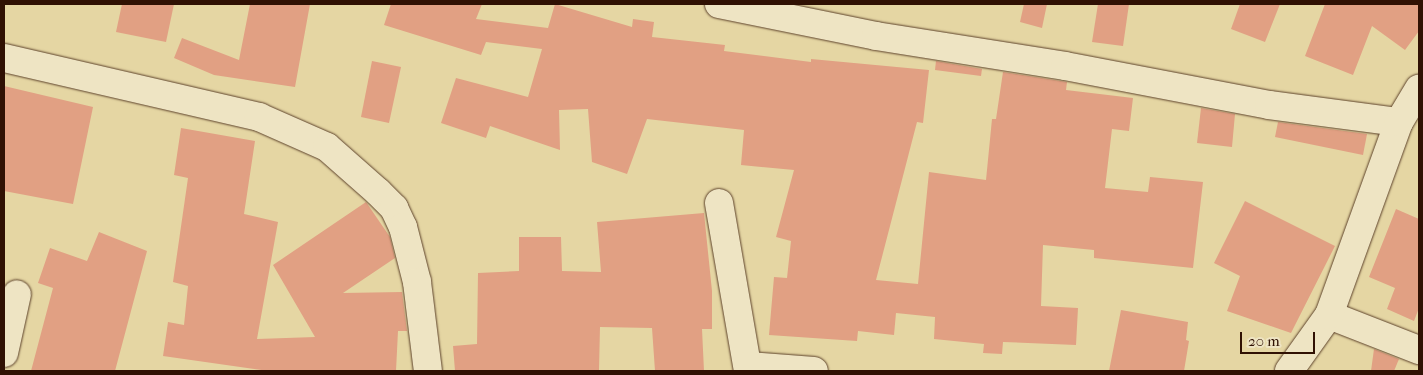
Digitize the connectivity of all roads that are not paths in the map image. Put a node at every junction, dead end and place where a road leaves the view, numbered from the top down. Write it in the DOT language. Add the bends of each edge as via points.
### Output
graph roads {
  1 [pos="719,4"];
  2 [pos="4,58"];
  3 [pos="1419,89"];
  4 [pos="1399,122"];
  5 [pos="719,203"];
  6 [pos="16,294"];
  7 [pos="1329,315"];
  8 [pos="1419,350"];
  9 [pos="4,354"];
  10 [pos="748,369"];
  11 [pos="428,371"];
  12 [pos="814,371"];
  13 [pos="1289,371"];
  1 -- 4 [label="street" via="876,36 1065,66 1269,105"];
  2 -- 11 [label="street" via="259,117 327,147 394,208 403,227 417,282"];
  3 -- 4 [label="street"];
  4 -- 7 [label="street"];
  5 -- 10 [label="street"];
  6 -- 9 [label="street"];
  7 -- 8 [label="street"];
  7 -- 13 [label="street"];
  10 -- 12 [label="street"];
}
